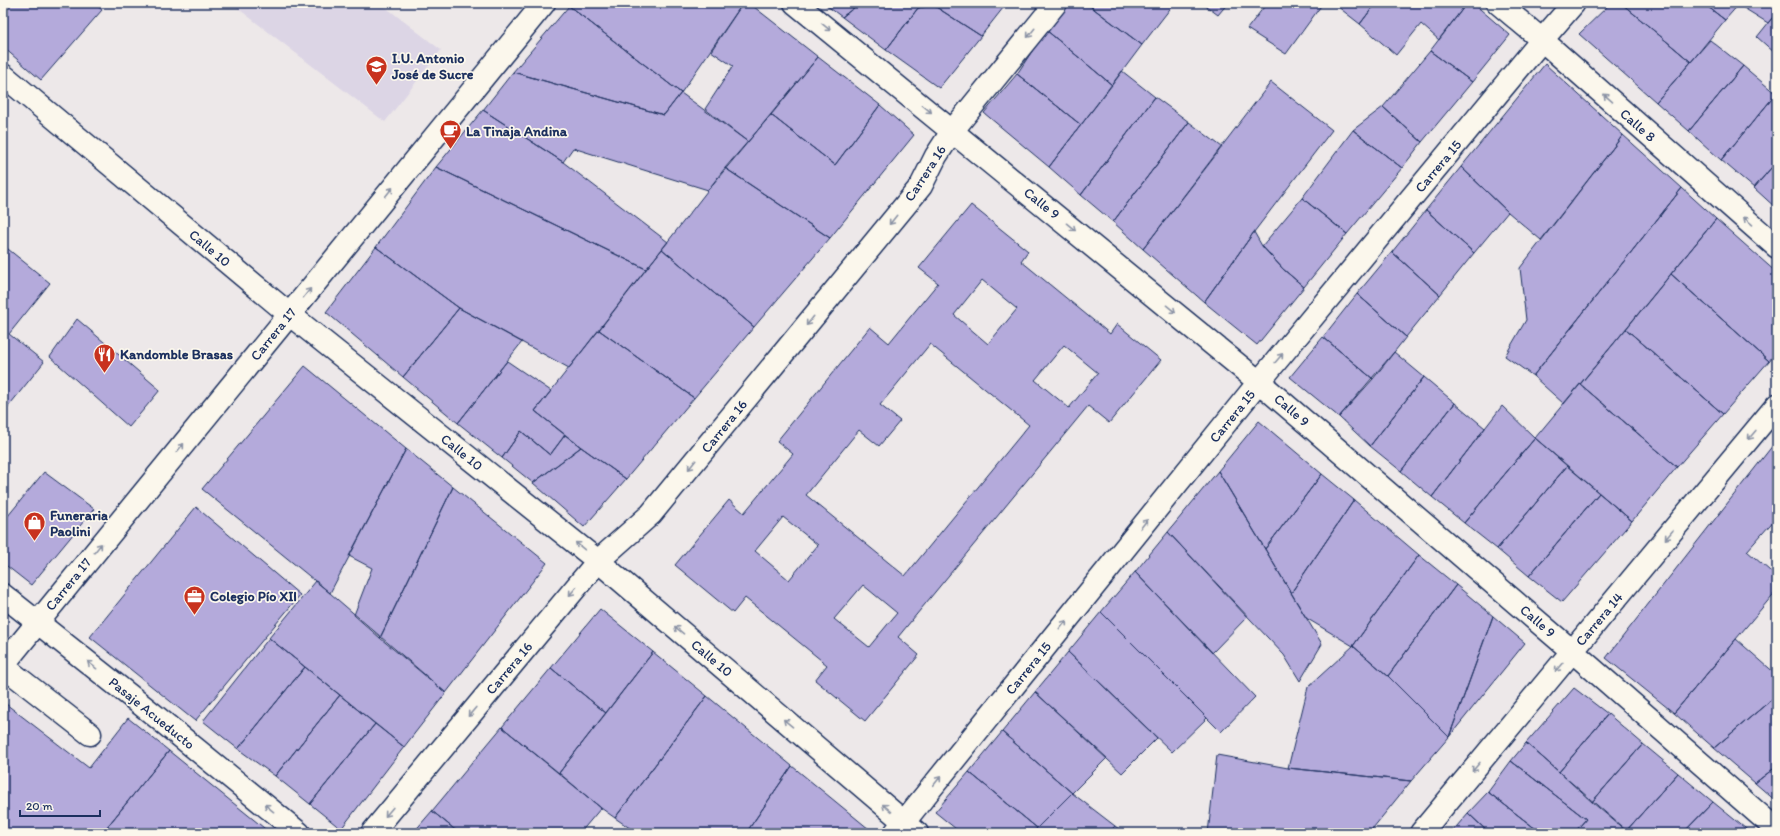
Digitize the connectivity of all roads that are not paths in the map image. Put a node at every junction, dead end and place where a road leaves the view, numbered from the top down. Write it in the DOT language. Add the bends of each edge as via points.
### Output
graph roads {
  1 [pos="544,3"];
  2 [pos="795,3"];
  3 [pos="1056,3"];
  4 [pos="1498,3"];
  5 [pos="1574,3"];
  6 [pos="1542,40"];
  7 [pos="3,75"];
  8 [pos="953,130"];
  9 [pos="1777,247"];
  10 [pos="289,314"];
  11 [pos="1259,382"];
  12 [pos="1777,405"];
  13 [pos="598,561"];
  14 [pos="3,595"];
  15 [pos="37,622"];
  16 [pos="1572,651"];
  17 [pos="3,666"];
  18 [pos="90,734"];
  19 [pos="905,829"];
  20 [pos="1777,830"];
  21 [pos="300,833"];
  22 [pos="372,833"];
  23 [pos="1421,833"];
  10 -- 1 [label="street, Carrera 17, one-way"];
  2 -- 8 [label="street, Calle 9, one-way"];
  3 -- 8 [label="street, Carrera 16, one-way"];
  4 -- 6 [label="street, Calle 8"];
  5 -- 6 [label="street, Carrera 15"];
  9 -- 6 [label="street, Calle 8, one-way"];
  11 -- 6 [label="street, Carrera 15, one-way"];
  7 -- 10 [label="street, Calle 10"];
  8 -- 11 [label="street, Calle 9, one-way"];
  8 -- 13 [label="street, Carrera 16, one-way" via="921,186 651,514"];
  13 -- 10 [label="street, Calle 10, one-way"];
  15 -- 10 [label="street, Carrera 17, one-way"];
  11 -- 16 [label="street, Calle 9"];
  19 -- 11 [label="street, Carrera 15, one-way"];
  12 -- 16 [label="street, Carrera 14, one-way"];
  19 -- 13 [label="street, Calle 10, one-way"];
  13 -- 22 [label="street, Carrera 16, one-way"];
  14 -- 15 [label="street, Pasaje Acueducto"];
  15 -- 17 [label="street, Carrera 17"];
  21 -- 15 [label="street, Pasaje Acueducto, one-way"];
  16 -- 20 [label="street, Calle 9"];
  16 -- 23 [label="street, Carrera 14, one-way"];
  17 -- 18 [label="street"];
}
